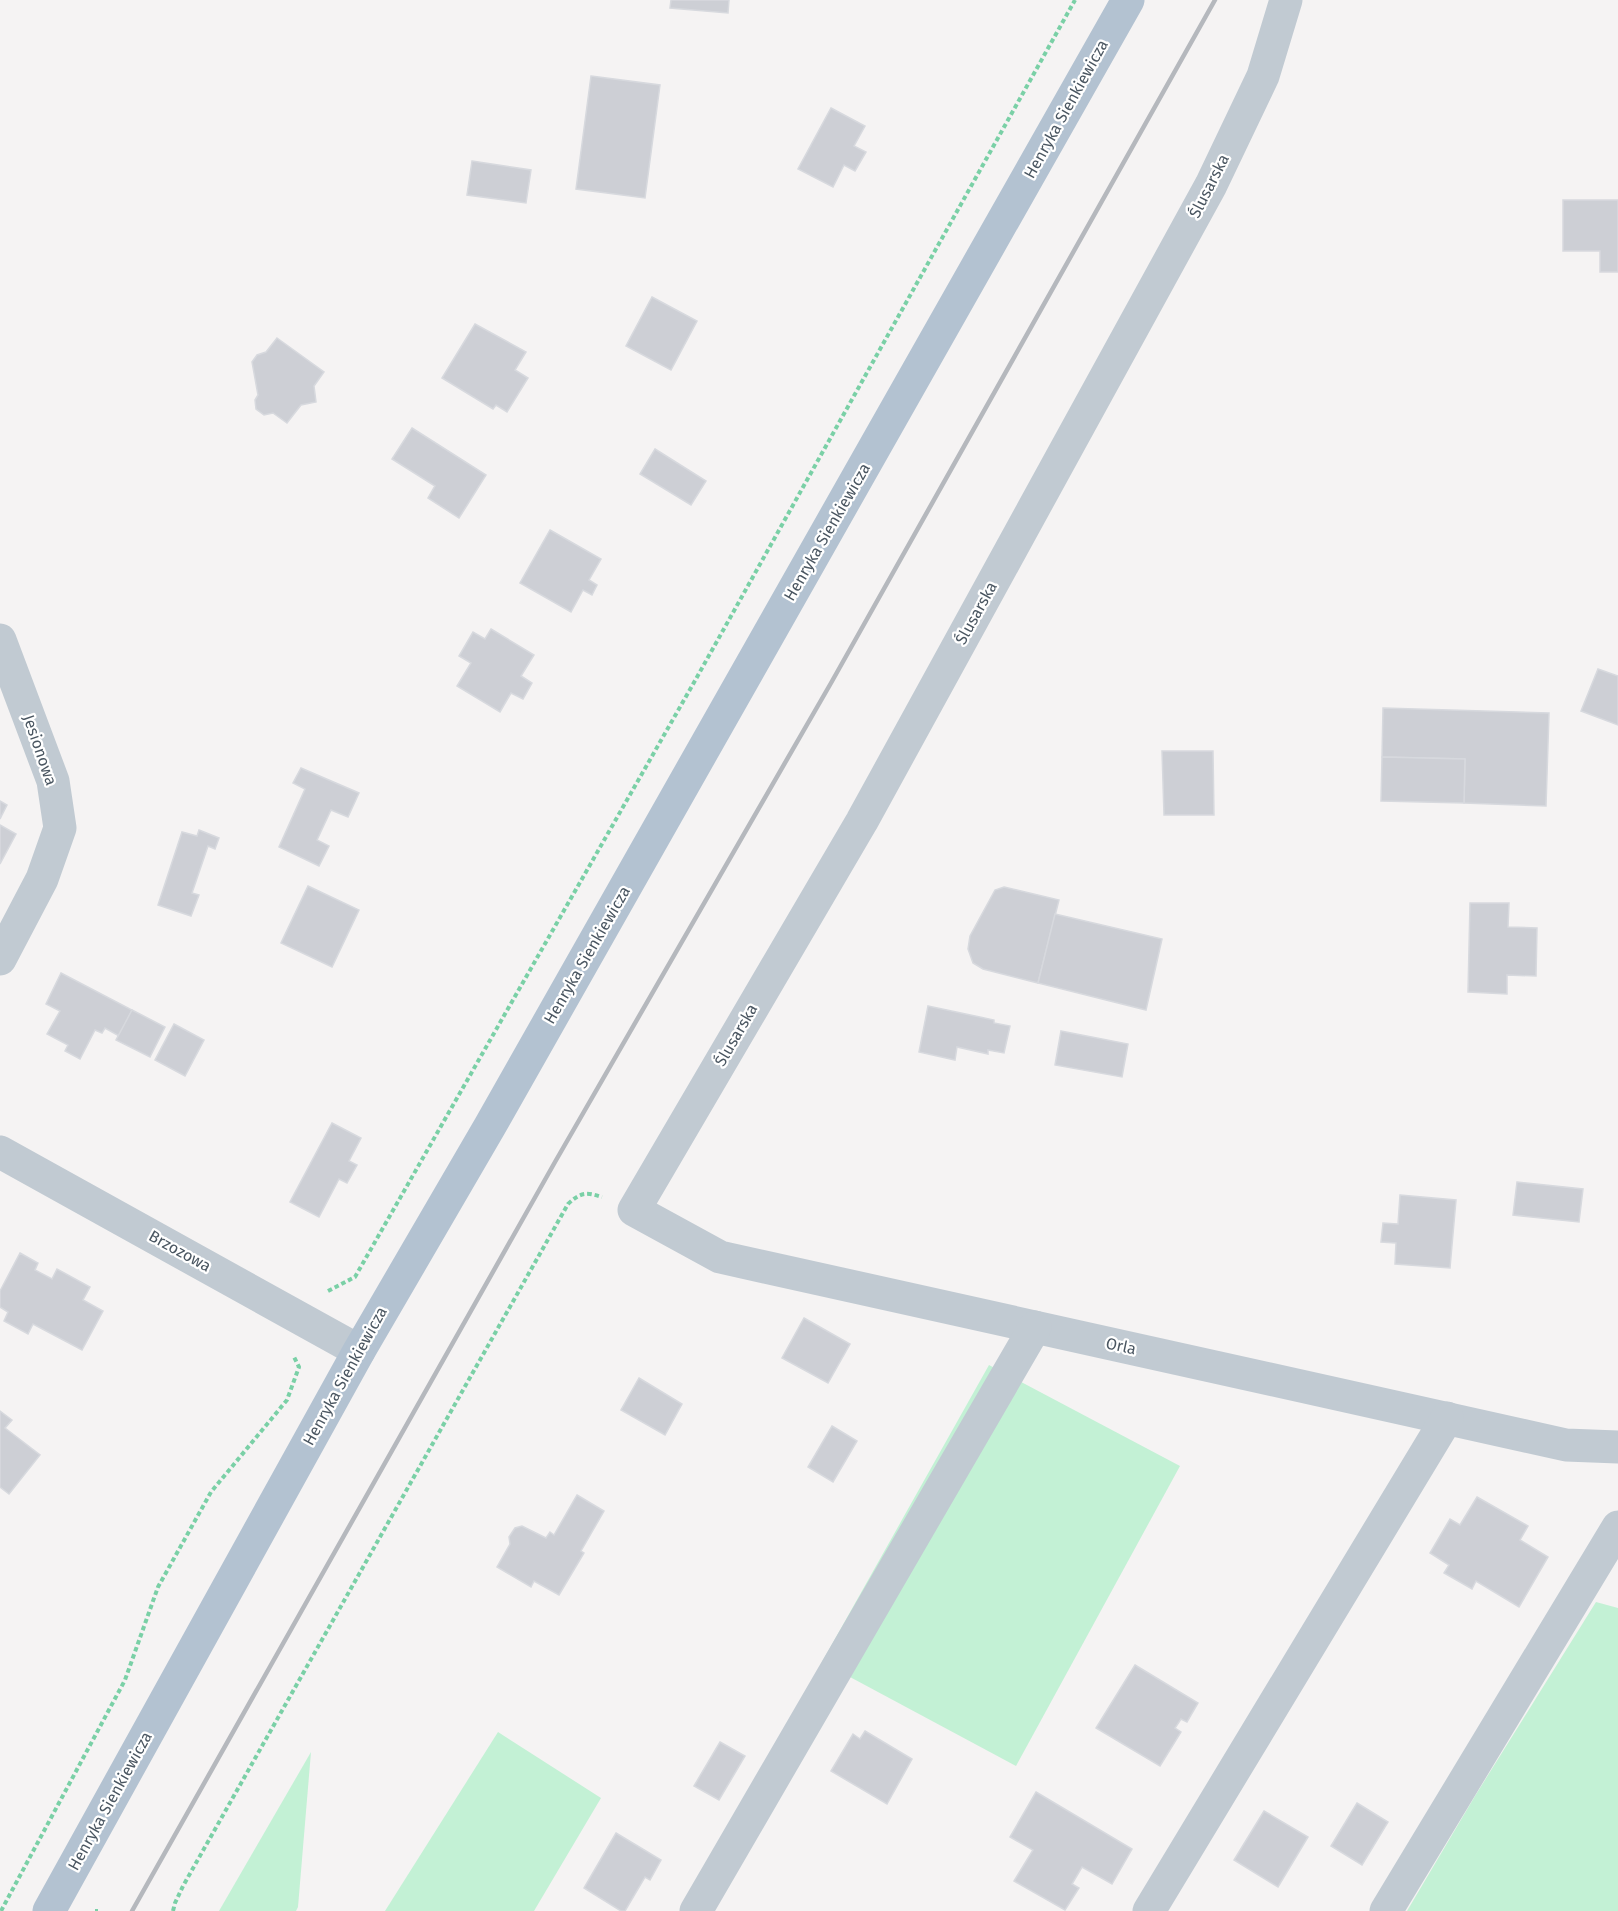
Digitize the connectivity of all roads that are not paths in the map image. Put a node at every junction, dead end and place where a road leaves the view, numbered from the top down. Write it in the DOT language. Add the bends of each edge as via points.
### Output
graph roads {
  1 [pos="1128,0"];
  2 [pos="1286,0"];
  3 [pos="0,640"];
  4 [pos="0,959"];
  5 [pos="0,1152"];
  6 [pos="634,1210"];
  7 [pos="1035,1327"];
  8 [pos="359,1351"];
  9 [pos="1447,1418"];
  10 [pos="1618,1447"];
  11 [pos="1618,1527"];
  12 [pos="49,1911"];
  13 [pos="696,1911"];
  14 [pos="1149,1911"];
  15 [pos="1386,1911"];
  1 -- 8 [label="main road, Henryka Sienkiewicza"];
  2 -- 6 [label="street, Ślusarska" via="1263,76 1210,185 862,821"];
  3 -- 4 [label="street, Jesionowa" via="53,781 60,828 42,879"];
  5 -- 8 [label="street, Brzozowa"];
  6 -- 7 [label="street, Orla" via="720,1257"];
  7 -- 9 [label="street, Orla"];
  7 -- 13 [label="street"];
  8 -- 12 [label="main road, Henryka Sienkiewicza"];
  9 -- 10 [label="street, Orla" via="1566,1445"];
  9 -- 14 [label="street"];
  11 -- 15 [label="street"];
}
